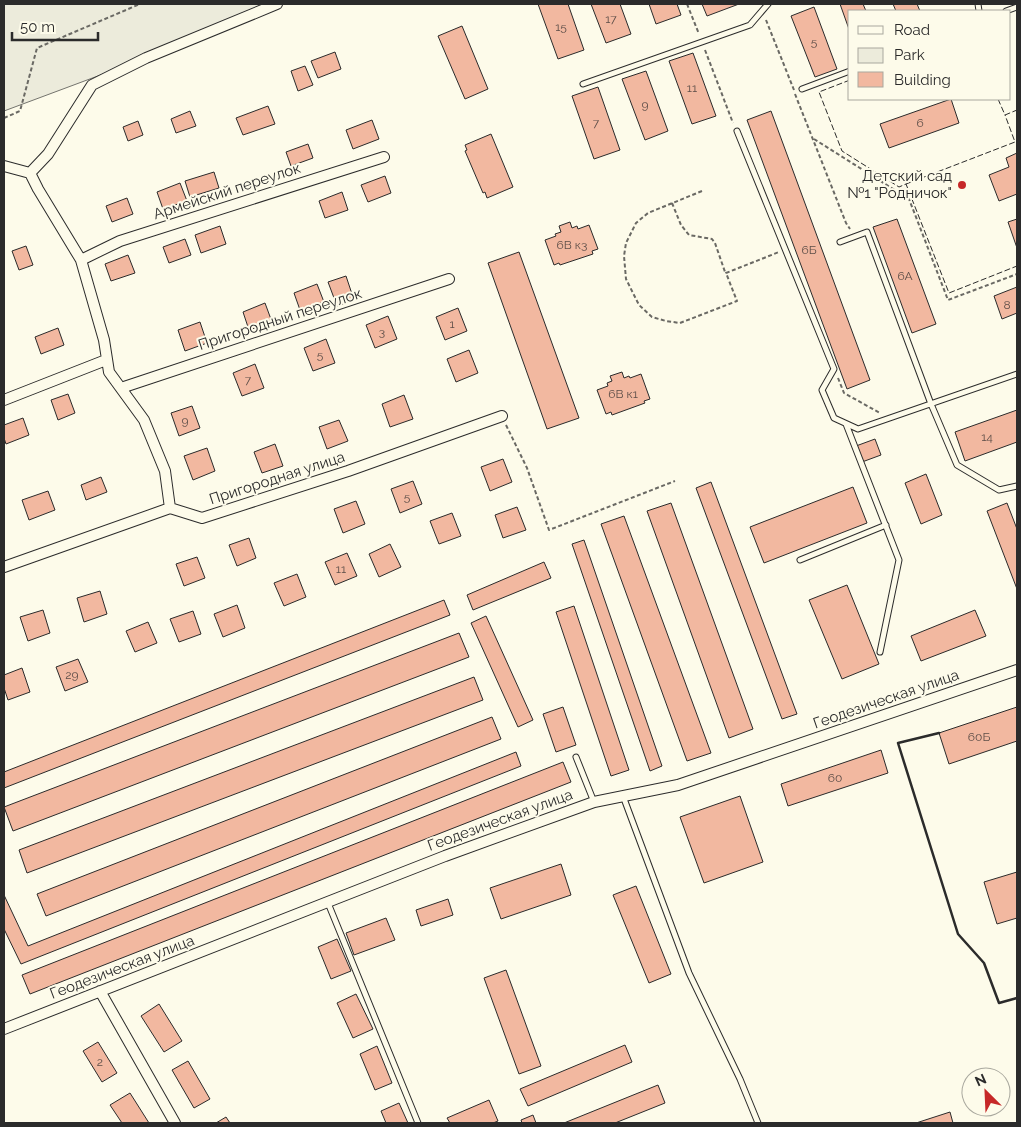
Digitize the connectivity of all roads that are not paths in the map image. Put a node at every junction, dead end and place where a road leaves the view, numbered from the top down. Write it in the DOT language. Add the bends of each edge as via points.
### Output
graph roads {
  1 [pos="277,4"];
  2 [pos="768,4"];
  3 [pos="848,72"];
  4 [pos="583,84"];
  5 [pos="802,89"];
  6 [pos="736,131"];
  7 [pos="384,157"];
  8 [pos="4,166"];
  9 [pos="30,173"];
  10 [pos="840,242"];
  11 [pos="82,260"];
  12 [pos="449,279"];
  13 [pos="106,360"];
  14 [pos="1017,374"];
  15 [pos="121,388"];
  16 [pos="4,400"];
  17 [pos="931,404"];
  18 [pos="502,416"];
  19 [pos="846,423"];
  20 [pos="1017,486"];
  21 [pos="170,508"];
  22 [pos="886,525"];
  23 [pos="800,560"];
  24 [pos="4,566"];
  25 [pos="880,652"];
  26 [pos="1017,670"];
  27 [pos="576,757"];
  28 [pos="623,796"];
  29 [pos="594,802"];
  30 [pos="328,903"];
  31 [pos="100,991"];
  32 [pos="4,1029"];
  33 [pos="175,1123"];
  34 [pos="418,1123"];
  35 [pos="758,1123"];
  1 -- 9 [label="street" via="146,58 92,85 48,154"];
  2 -- 4 [label="lane" via="750,25"];
  3 -- 5 [label="lane"];
  6 -- 19 [label="lane" via="834,369 822,390 834,418"];
  7 -- 11 [label="street, Армейский переулок" via="120,241"];
  8 -- 9 [label="street"];
  9 -- 11 [label="street"];
  10 -- 17 [label="lane" via="867,232"];
  11 -- 13 [label="street" via="104,340"];
  12 -- 15 [label="street, Пригородный переулок"];
  13 -- 15 [label="street" via="109,372"];
  13 -- 16 [label="street"];
  14 -- 17 [label="lane"];
  15 -- 21 [label="street" via="144,420 165,471"];
  17 -- 19 [label="lane" via="858,429"];
  17 -- 20 [label="lane" via="957,465 999,490"];
  18 -- 21 [label="street, Пригородная улица" via="202,518"];
  19 -- 22 [label="lane"];
  21 -- 24 [label="street"];
  22 -- 23 [label="lane"];
  22 -- 25 [label="lane" via="900,560"];
  26 -- 28 [label="street, Геодезическая улица" via="678,785"];
  27 -- 29 [label="lane"];
  28 -- 29 [label="street, Геодезическая улица"];
  28 -- 35 [label="lane" via="689,973"];
  29 -- 30 [label="street, Геодезическая улица"];
  30 -- 31 [label="street, Геодезическая улица"];
  30 -- 34 [label="lane"];
  31 -- 32 [label="street, Геодезическая улица"];
  31 -- 33 [label="street"];
}
